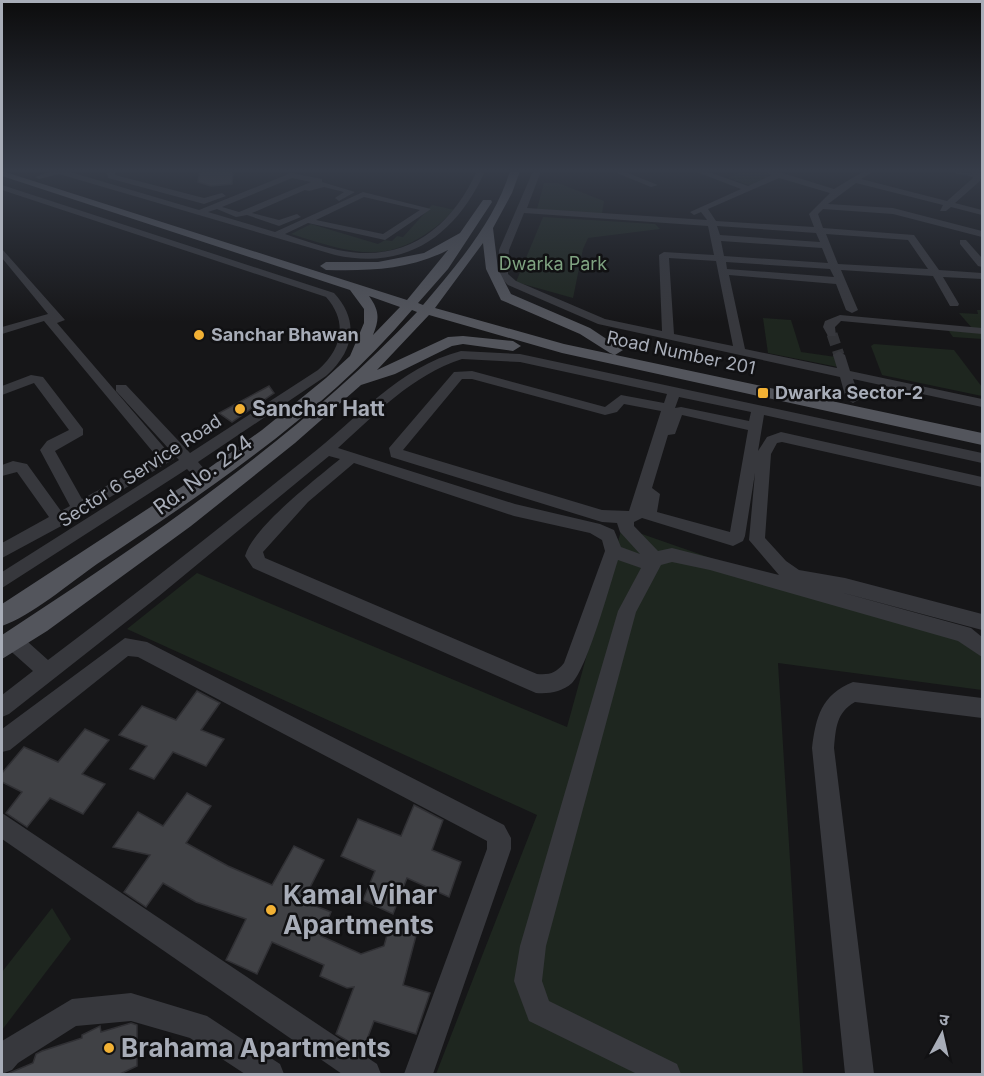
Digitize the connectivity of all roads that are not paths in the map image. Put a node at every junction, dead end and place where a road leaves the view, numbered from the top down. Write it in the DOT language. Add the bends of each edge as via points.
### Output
graph roads {
  1 [pos="105,221"];
  2 [pos="133,221"];
  3 [pos="151,221"];
  4 [pos="182,221"];
  5 [pos="236,221"];
  6 [pos="273,221"];
  7 [pos="288,221"];
  8 [pos="310,221"];
  9 [pos="311,221"];
  10 [pos="409,221"];
  11 [pos="450,221"];
  12 [pos="474,221"];
  13 [pos="491,221"];
  14 [pos="518,221"];
  15 [pos="699,221"];
  16 [pos="815,221"];
  17 [pos="933,221"];
  18 [pos="712,222"];
  19 [pos="120,226"];
  20 [pos="471,226"];
  21 [pos="487,228"];
  22 [pos="817,230"];
  23 [pos="982,234"];
  24 [pos="279,236"];
  25 [pos="911,237"];
  26 [pos="715,238"];
  27 [pos="963,242"];
  28 [pos="825,245"];
  29 [pos="2,252"];
  30 [pos="720,258"];
  31 [pos="982,264"];
  32 [pos="326,266"];
  33 [pos="835,267"];
  34 [pos="723,272"];
  35 [pos="936,273"];
  36 [pos="982,276"];
  37 [pos="841,281"];
  38 [pos="352,285"];
  39 [pos="422,303"];
  40 [pos="954,304"];
  41 [pos="46,306"];
  42 [pos="852,310"];
  43 [pos="2,321"];
  44 [pos="2,331"];
  45 [pos="982,331"];
  46 [pos="832,334"];
  47 [pos="668,336"];
  48 [pos="562,348"];
  49 [pos="615,350"];
  50 [pos="740,352"];
  51 [pos="839,355"];
  52 [pos="356,359"];
  53 [pos="846,375"];
  54 [pos="355,383"];
  55 [pos="2,391"];
  56 [pos="674,391"];
  57 [pos="853,399"];
  58 [pos="982,403"];
  59 [pos="667,408"];
  60 [pos="758,410"];
  61 [pos="781,415"];
  62 [pos="982,426"];
  63 [pos="755,427"];
  64 [pos="781,437"];
  65 [pos="982,439"];
  66 [pos="327,450"];
  67 [pos="352,457"];
  68 [pos="982,458"];
  69 [pos="188,462"];
  70 [pos="2,471"];
  71 [pos="206,480"];
  72 [pos="982,482"];
  73 [pos="124,484"];
  74 [pos="135,495"];
  75 [pos="79,508"];
  76 [pos="625,518"];
  77 [pos="59,520"];
  78 [pos="18,543"];
  79 [pos="2,551"];
  80 [pos="613,551"];
  81 [pos="653,562"];
  82 [pos="30,563"];
  83 [pos="2,581"];
  84 [pos="2,616"];
  85 [pos="982,622"];
  86 [pos="962,624"];
  87 [pos="7,644"];
  88 [pos="982,648"];
  89 [pos="48,672"];
  90 [pos="2,707"];
  91 [pos="982,708"];
  92 [pos="2,742"];
  93 [pos="2,825"];
  94 [pos="2,1060"];
  95 [pos="270,1074"];
  96 [pos="367,1074"];
  97 [pos="419,1074"];
  98 [pos="667,1074"];
  99 [pos="860,1074"];
  1 -- 19 [label="street, Sector 6 Service Road"];
  2 -- 19 [label="main road"];
  3 -- 38 [label="main road"];
  4 -- 32 [label="main road"];
  5 -- 24 [label="street"];
  6 -- 7 [label="street"];
  8 -- 24 [label="street"];
  9 -- 10 [label="street" via="385,237"];
  11 -- 24 [label="street" via="424,241 400,252 378,256 354,256"];
  12 -- 20 [label="main road, Rd. No. 224"];
  13 -- 21 [label="main road, Rd. No. 224"];
  14 -- 47 [label="street" via="503,251 501,270 506,278 594,319"];
  15 -- 18 [label="street"];
  16 -- 22 [label="street"];
  17 -- 23 [label="street"];
  17 -- 25 [label="street"];
  18 -- 22 [label="street"];
  18 -- 26 [label="street"];
  19 -- 69 [label="street, Sector 6 Service Road" via="330,295 343,312 346,338 333,363"];
  20 -- 32 [label="main road" via="452,242 398,266"];
  20 -- 39 [label="main road, Rd. No. 224"];
  21 -- 39 [label="main road, Rd. No. 224"];
  21 -- 49 [label="main road" via="492,269 506,297 585,331"];
  22 -- 25 [label="street"];
  22 -- 28 [label="street"];
  25 -- 35 [label="street"];
  26 -- 28 [label="street"];
  26 -- 30 [label="street"];
  27 -- 31 [label="street"];
  28 -- 33 [label="street"];
  29 -- 41 [label="street"];
  30 -- 33 [label="street"];
  30 -- 34 [label="street"];
  30 -- 47 [label="street" via="663,256"];
  32 -- 39 [label="main road"];
  33 -- 35 [label="street"];
  33 -- 37 [label="street"];
  34 -- 37 [label="street"];
  34 -- 50 [label="street"];
  35 -- 36 [label="street"];
  35 -- 40 [label="street"];
  37 -- 42 [label="street"];
  38 -- 39 [label="main road"];
  38 -- 52 [label="main road" via="371,309 371,323"];
  39 -- 48 [label="main road, Road Number 201"];
  39 -- 49 [label="main road, Road Number 201"];
  39 -- 52 [label="main road, Rd. No. 224"];
  39 -- 54 [label="main road, Rd. No. 224"];
  41 -- 43 [label="street"];
  41 -- 69 [label="street"];
  44 -- 73 [label="street" via="46,317 166,458"];
  45 -- 46 [label="street" via="840,318 831,321"];
  47 -- 50 [label="street"];
  48 -- 54 [label="main road" via="448,342"];
  48 -- 65 [label="main road, Road Number 201"];
  49 -- 57 [label="main road, Road Number 201"];
  50 -- 53 [label="street"];
  51 -- 53 [label="street"];
  52 -- 71 [label="main road, Rd. No. 224"];
  53 -- 57 [label="street"];
  53 -- 58 [label="street"];
  54 -- 87 [label="main road, Rd. No. 224" via="224,493"];
  55 -- 75 [label="street" via="31,379 38,380 78,432 47,450"];
  56 -- 59 [label="street"];
  56 -- 60 [label="street"];
  56 -- 66 [label="street" via="520,358 461,355 400,385"];
  57 -- 62 [label="main road, Road Number 201"];
  59 -- 76 [label="street" via="639,506 635,516"];
  59 -- 76 [label="street" via="621,399 605,411 472,375 458,375 396,448 396,453 559,503 602,516"];
  60 -- 61 [label="street"];
  60 -- 63 [label="street"];
  61 -- 64 [label="street"];
  61 -- 68 [label="street"];
  63 -- 63 [label="street" via="737,536 733,539 648,516 675,413 691,412"];
  64 -- 72 [label="street"];
  64 -- 86 [label="street" via="772,440 764,454 757,540 762,549 795,577 845,585"];
  66 -- 67 [label="street"];
  66 -- 89 [label="street"];
  67 -- 80 [label="street" via="513,510 594,528 614,542"];
  67 -- 80 [label="street" via="303,498 255,549 253,556 259,563 536,683 554,685 572,668"];
  69 -- 71 [label="street"];
  69 -- 74 [label="street, Sector 6 Service Road"];
  70 -- 77 [label="street" via="13,466 22,468"];
  71 -- 84 [label="main road, Rd. No. 224"];
  73 -- 74 [label="street"];
  73 -- 75 [label="street"];
  74 -- 82 [label="street, Sector 6 Service Road"];
  75 -- 77 [label="street"];
  76 -- 81 [label="street" via="626,528"];
  77 -- 78 [label="street"];
  78 -- 79 [label="street"];
  78 -- 82 [label="street"];
  80 -- 81 [label="street"];
  81 -- 86 [label="street" via="672,555"];
  81 -- 98 [label="street" via="627,611 533,946 528,981 539,1011"];
  82 -- 83 [label="street, Sector 6 Service Road"];
  85 -- 86 [label="street"];
  86 -- 88 [label="street"];
  87 -- 89 [label="street"];
  89 -- 90 [label="street"];
  91 -- 99 [label="street" via="853,692 836,701 827,713 823,748"];
  92 -- 97 [label="street" via="125,647 140,648 496,833 499,849"];
  93 -- 96 [label="street"];
  94 -- 95 [label="street" via="72,1012 131,1007 197,1026"];
}
